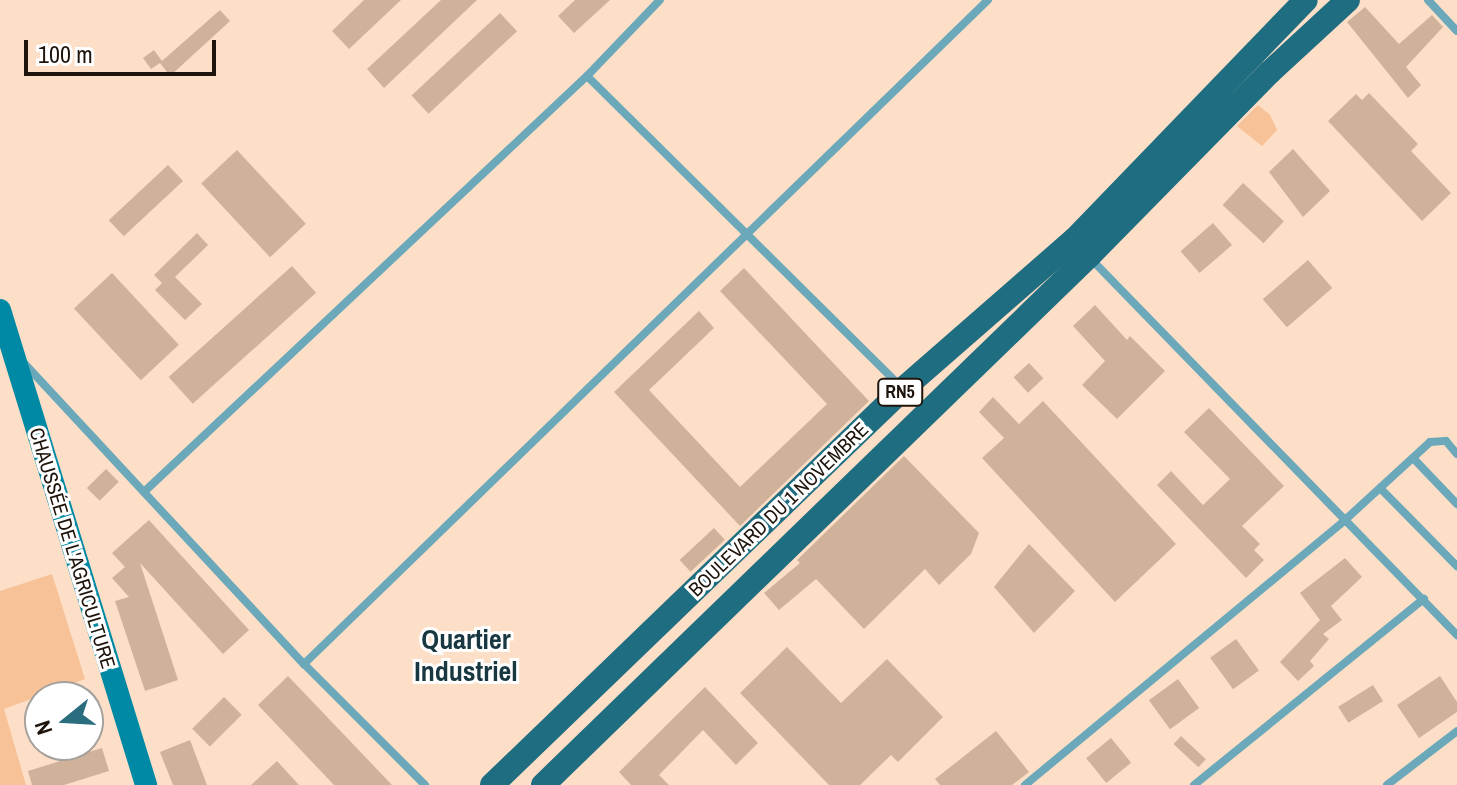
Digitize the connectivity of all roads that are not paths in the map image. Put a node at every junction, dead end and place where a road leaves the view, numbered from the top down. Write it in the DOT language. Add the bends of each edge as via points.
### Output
graph roads {
  1 [pos="660,0"];
  2 [pos="988,0"];
  3 [pos="1306,0"];
  4 [pos="1348,0"];
  5 [pos="1428,0"];
  6 [pos="1457,31"];
  7 [pos="1250,55"];
  8 [pos="1270,72"];
  9 [pos="587,76"];
  10 [pos="746,237"];
  11 [pos="1082,248"];
  12 [pos="0,310"];
  13 [pos="7,342"];
  14 [pos="903,389"];
  15 [pos="926,412"];
  16 [pos="1457,454"];
  17 [pos="1413,458"];
  18 [pos="1380,488"];
  19 [pos="145,491"];
  20 [pos="1457,504"];
  21 [pos="1345,520"];
  22 [pos="1457,566"];
  23 [pos="1424,599"];
  24 [pos="684,600"];
  25 [pos="707,624"];
  26 [pos="1457,635"];
  27 [pos="304,664"];
  28 [pos="1457,731"];
  29 [pos="146,785"];
  30 [pos="425,785"];
  31 [pos="492,785"];
  32 [pos="543,785"];
  33 [pos="1025,785"];
  34 [pos="1194,785"];
  35 [pos="1387,785"];
  1 -- 9 [label="lane"];
  2 -- 10 [label="lane"];
  3 -- 7 [label="main road, BOULEVARD DU 1 NOVEMBRE / RN5"];
  4 -- 8 [label="main road, BOULEVARD DU 1 NOVEMBRE / RN5"];
  5 -- 6 [label="lane"];
  7 -- 8 [label="main road"];
  7 -- 11 [label="main road, BOULEVARD DU 1 NOVEMBRE / RN5"];
  8 -- 11 [label="main road, BOULEVARD DU 1 NOVEMBRE / RN5"];
  9 -- 10 [label="lane"];
  9 -- 19 [label="lane"];
  10 -- 14 [label="lane"];
  10 -- 27 [label="lane"];
  11 -- 14 [label="main road, BOULEVARD DU 1 NOVEMBRE / RN5"];
  11 -- 15 [label="main road, BOULEVARD DU 1 NOVEMBRE / RN5"];
  11 -- 21 [label="lane"];
  12 -- 13 [label="street, CHAUSSÉE DE L'AGRICULTURE"];
  13 -- 19 [label="lane"];
  13 -- 29 [label="street, CHAUSSÉE DE L'AGRICULTURE"];
  14 -- 15 [label="lane"];
  14 -- 24 [label="main road, BOULEVARD DU 1 NOVEMBRE / RN5"];
  15 -- 25 [label="main road, BOULEVARD DU 1 NOVEMBRE / RN5"];
  16 -- 17 [label="lane" via="1439,439"];
  17 -- 18 [label="lane"];
  17 -- 20 [label="lane"];
  18 -- 21 [label="lane"];
  18 -- 22 [label="lane"];
  19 -- 27 [label="lane"];
  21 -- 23 [label="lane"];
  21 -- 33 [label="lane"];
  23 -- 26 [label="lane"];
  23 -- 34 [label="lane"];
  24 -- 25 [label="main road"];
  24 -- 31 [label="main road, BOULEVARD DU 1 NOVEMBRE / RN5"];
  25 -- 32 [label="main road, BOULEVARD DU 1 NOVEMBRE / RN5"];
  27 -- 30 [label="lane"];
  28 -- 35 [label="lane"];
}
